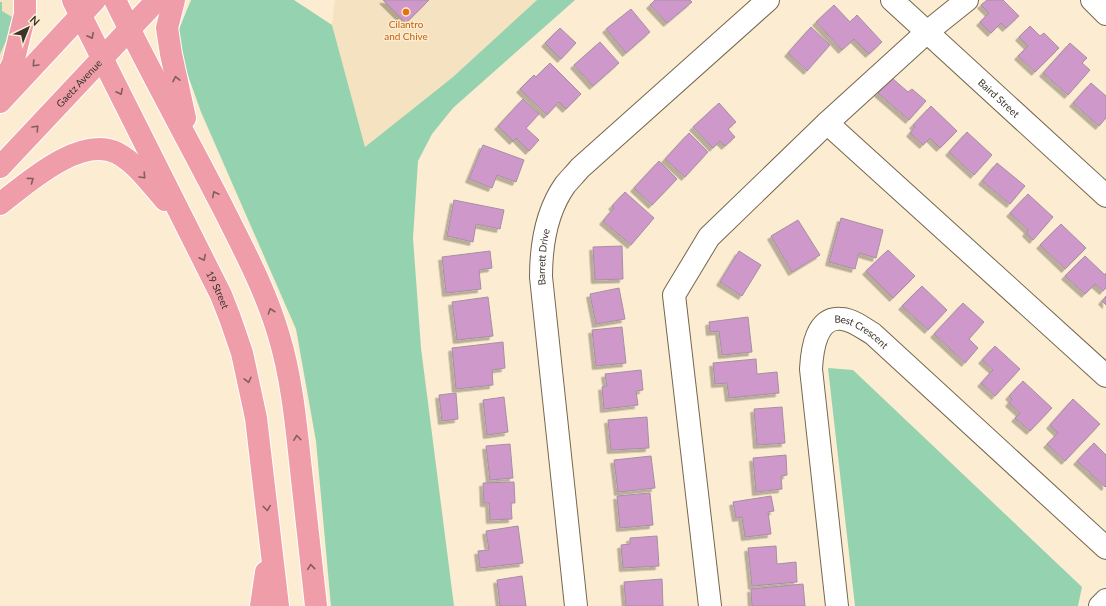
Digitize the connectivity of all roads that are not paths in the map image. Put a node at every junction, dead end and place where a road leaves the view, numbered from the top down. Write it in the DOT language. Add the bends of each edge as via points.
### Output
graph roads {
  1 [pos="25,0"];
  2 [pos="115,0"];
  3 [pos="157,0"];
  4 [pos="174,0"];
  5 [pos="768,0"];
  6 [pos="892,0"];
  7 [pos="967,0"];
  8 [pos="1092,0"];
  9 [pos="83,5"];
  10 [pos="1106,14"];
  11 [pos="129,29"];
  12 [pos="928,32"];
  13 [pos="102,57"];
  14 [pos="0,90"];
  15 [pos="0,102"];
  16 [pos="827,123"];
  17 [pos="190,144"];
  18 [pos="0,167"];
  19 [pos="1106,196"];
  20 [pos="0,204"];
  21 [pos="185,223"];
  22 [pos="1106,376"];
  23 [pos="270,539"];
  24 [pos="1106,548"];
  25 [pos="1106,600"];
  26 [pos="261,606"];
  27 [pos="278,606"];
  28 [pos="316,606"];
  29 [pos="576,606"];
  30 [pos="710,606"];
  31 [pos="837,606"];
  32 [pos="1100,606"];
  1 -- 14 [label="main road" via="25,14 13,63"];
  2 -- 11 [label="main road"];
  3 -- 11 [label="main road, Gaetz Avenue"];
  17 -- 4 [label="main road, one-way" via="167,28"];
  5 -- 29 [label="street, Barrett Drive" via="580,168 554,204 547,223 541,277"];
  6 -- 12 [label="street, Baird Street"];
  7 -- 12 [label="street"];
  8 -- 10 [label="street"];
  9 -- 13 [label="main road, 19 Street, one-way"];
  9 -- 15 [label="main road, one-way"];
  11 -- 13 [label="main road, Gaetz Avenue"];
  11 -- 17 [label="main road"];
  12 -- 16 [label="street"];
  12 -- 19 [label="street, Baird Street"];
  18 -- 13 [label="main road, Gaetz Avenue, one-way"];
  13 -- 21 [label="main road, 19 Street, one-way"];
  16 -- 22 [label="street"];
  16 -- 30 [label="street" via="710,237 674,295"];
  28 -- 17 [label="main road, one-way" via="290,385 279,336 254,270"];
  20 -- 21 [label="main road, one-way" via="62,159 96,148 110,150 127,159"];
  21 -- 23 [label="main road, 19 Street, one-way" via="221,294 242,353 256,418"];
  23 -- 26 [label="main road"];
  23 -- 27 [label="main road, 19 Street"];
  24 -- 31 [label="street, Best Crescent" via="873,334 849,321 830,320 823,326 814,342 811,369"];
  25 -- 32 [label="street"];
}
